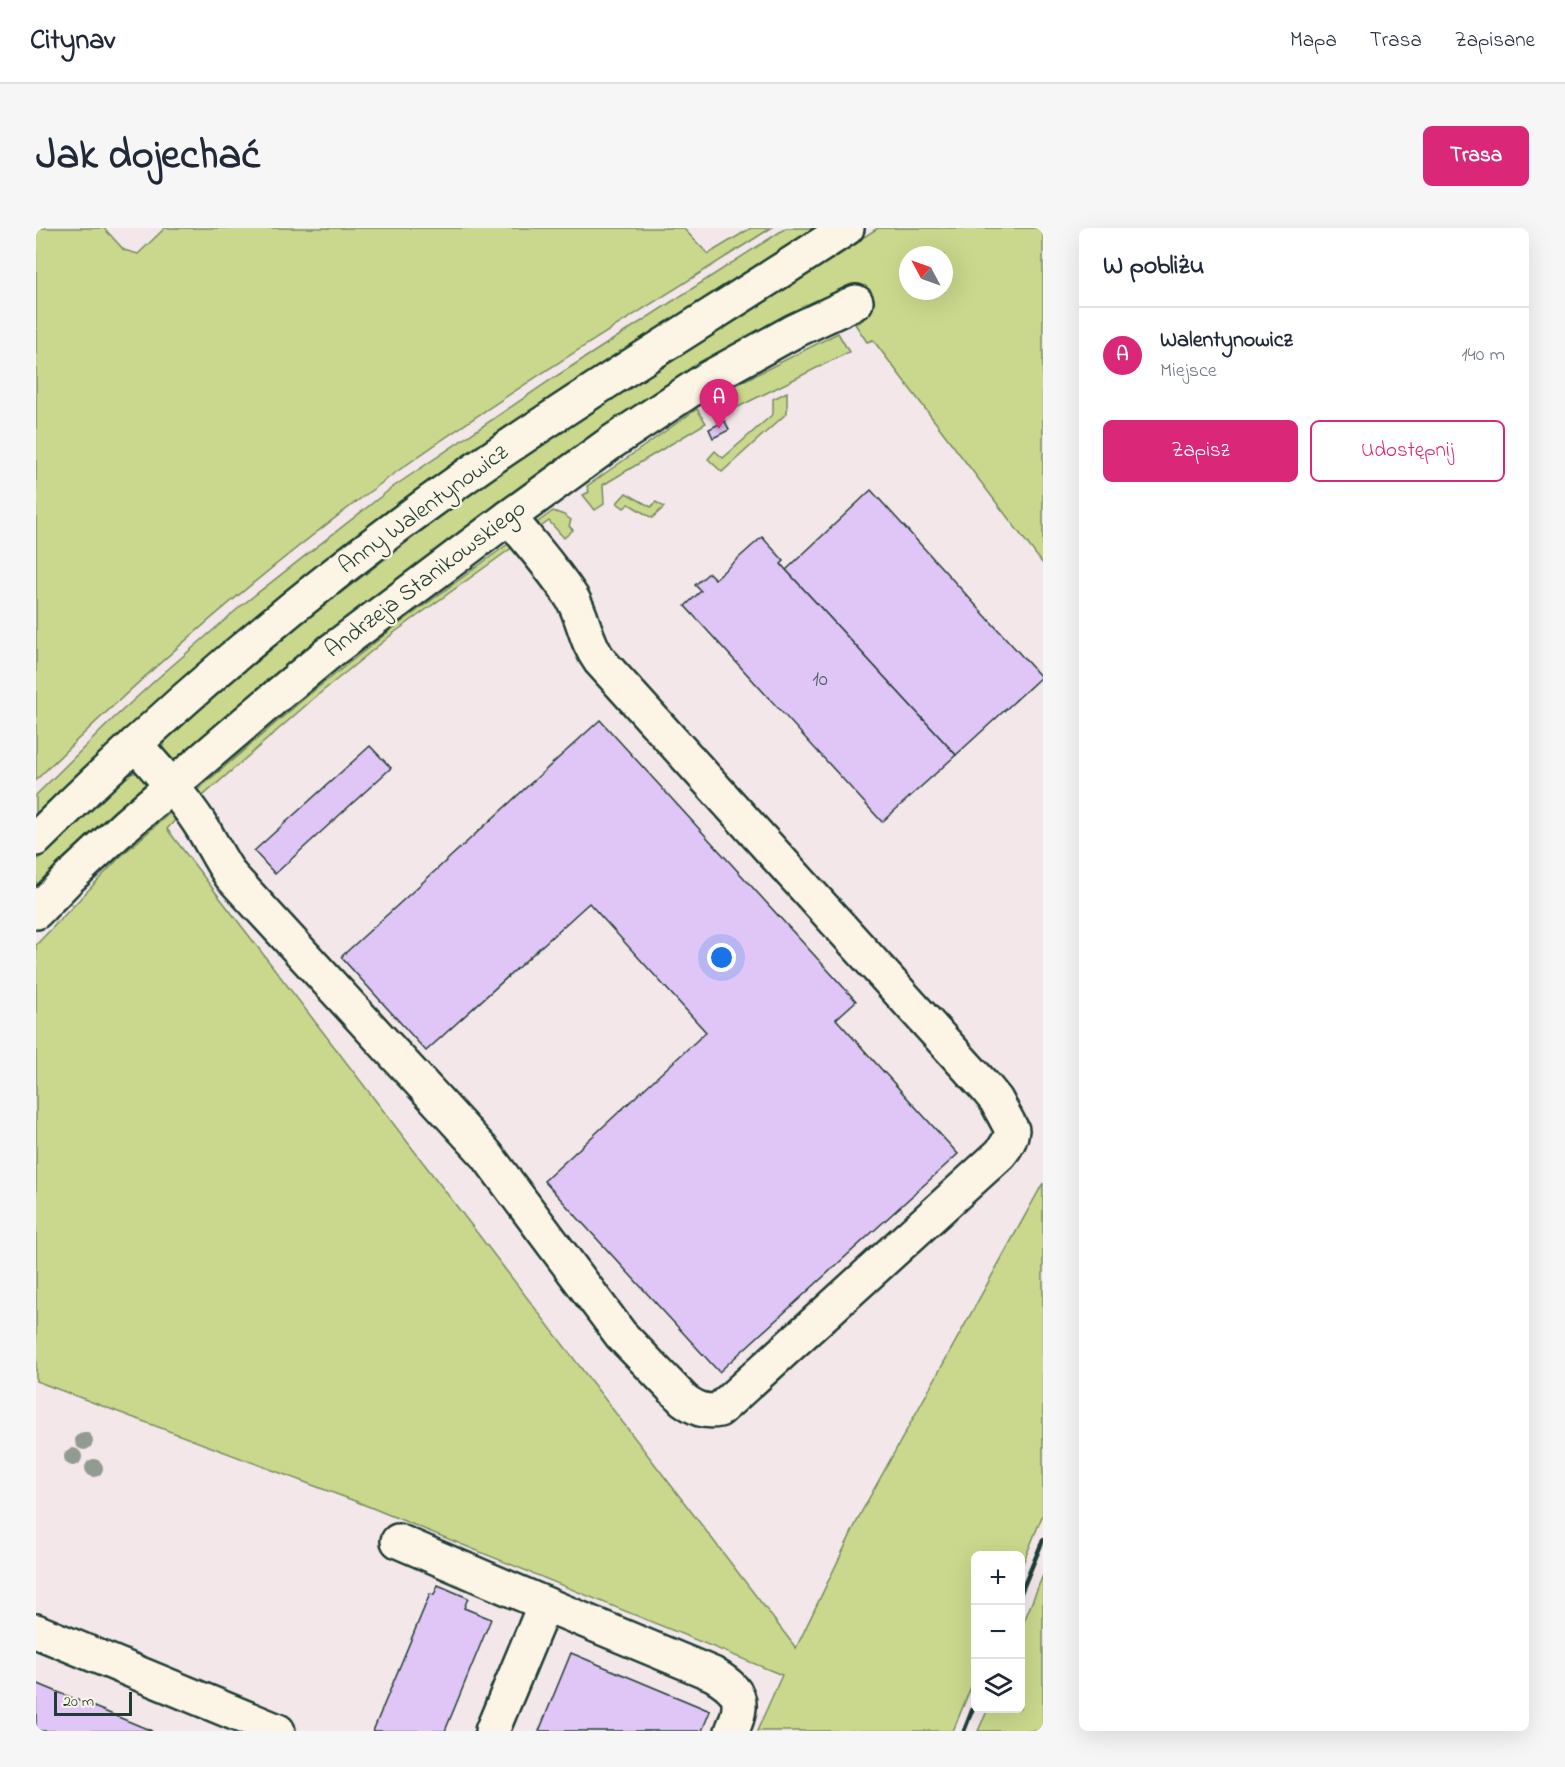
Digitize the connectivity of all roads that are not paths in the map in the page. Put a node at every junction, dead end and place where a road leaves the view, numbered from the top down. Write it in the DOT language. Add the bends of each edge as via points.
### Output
graph roads {
  1 [pos="848,228"];
  2 [pos="856,302"];
  3 [pos="509,517"];
  4 [pos="135,744"];
  5 [pos="171,786"];
  6 [pos="36,839"];
  7 [pos="36,912"];
  8 [pos="398,1541"];
  9 [pos="545,1604"];
  10 [pos="36,1631"];
  11 [pos="278,1731"];
  12 [pos="492,1731"];
  13 [pos="732,1731"];
  1 -- 4 [label="street, Anny Walentynowicz" via="464,478 287,613"];
  2 -- 3 [label="street, Andrzeja Stanikowskiego" via="707,379"];
  3 -- 5 [label="street, Andrzeja Stanikowskiego" via="331,651"];
  3 -- 5 [label="street" via="573,600 600,661 987,1089 1012,1130 1008,1145 1000,1154 720,1410 695,1408 621,1335 486,1154 231,876"];
  4 -- 5 [label="street"];
  4 -- 6 [label="street, Anny Walentynowicz"];
  5 -- 7 [label="street, Andrzeja Stanikowskiego" via="100,848"];
  8 -- 9 [label="street"];
  9 -- 12 [label="street"];
  9 -- 13 [label="street" via="728,1683 740,1704"];
  10 -- 11 [label="street"];
}
